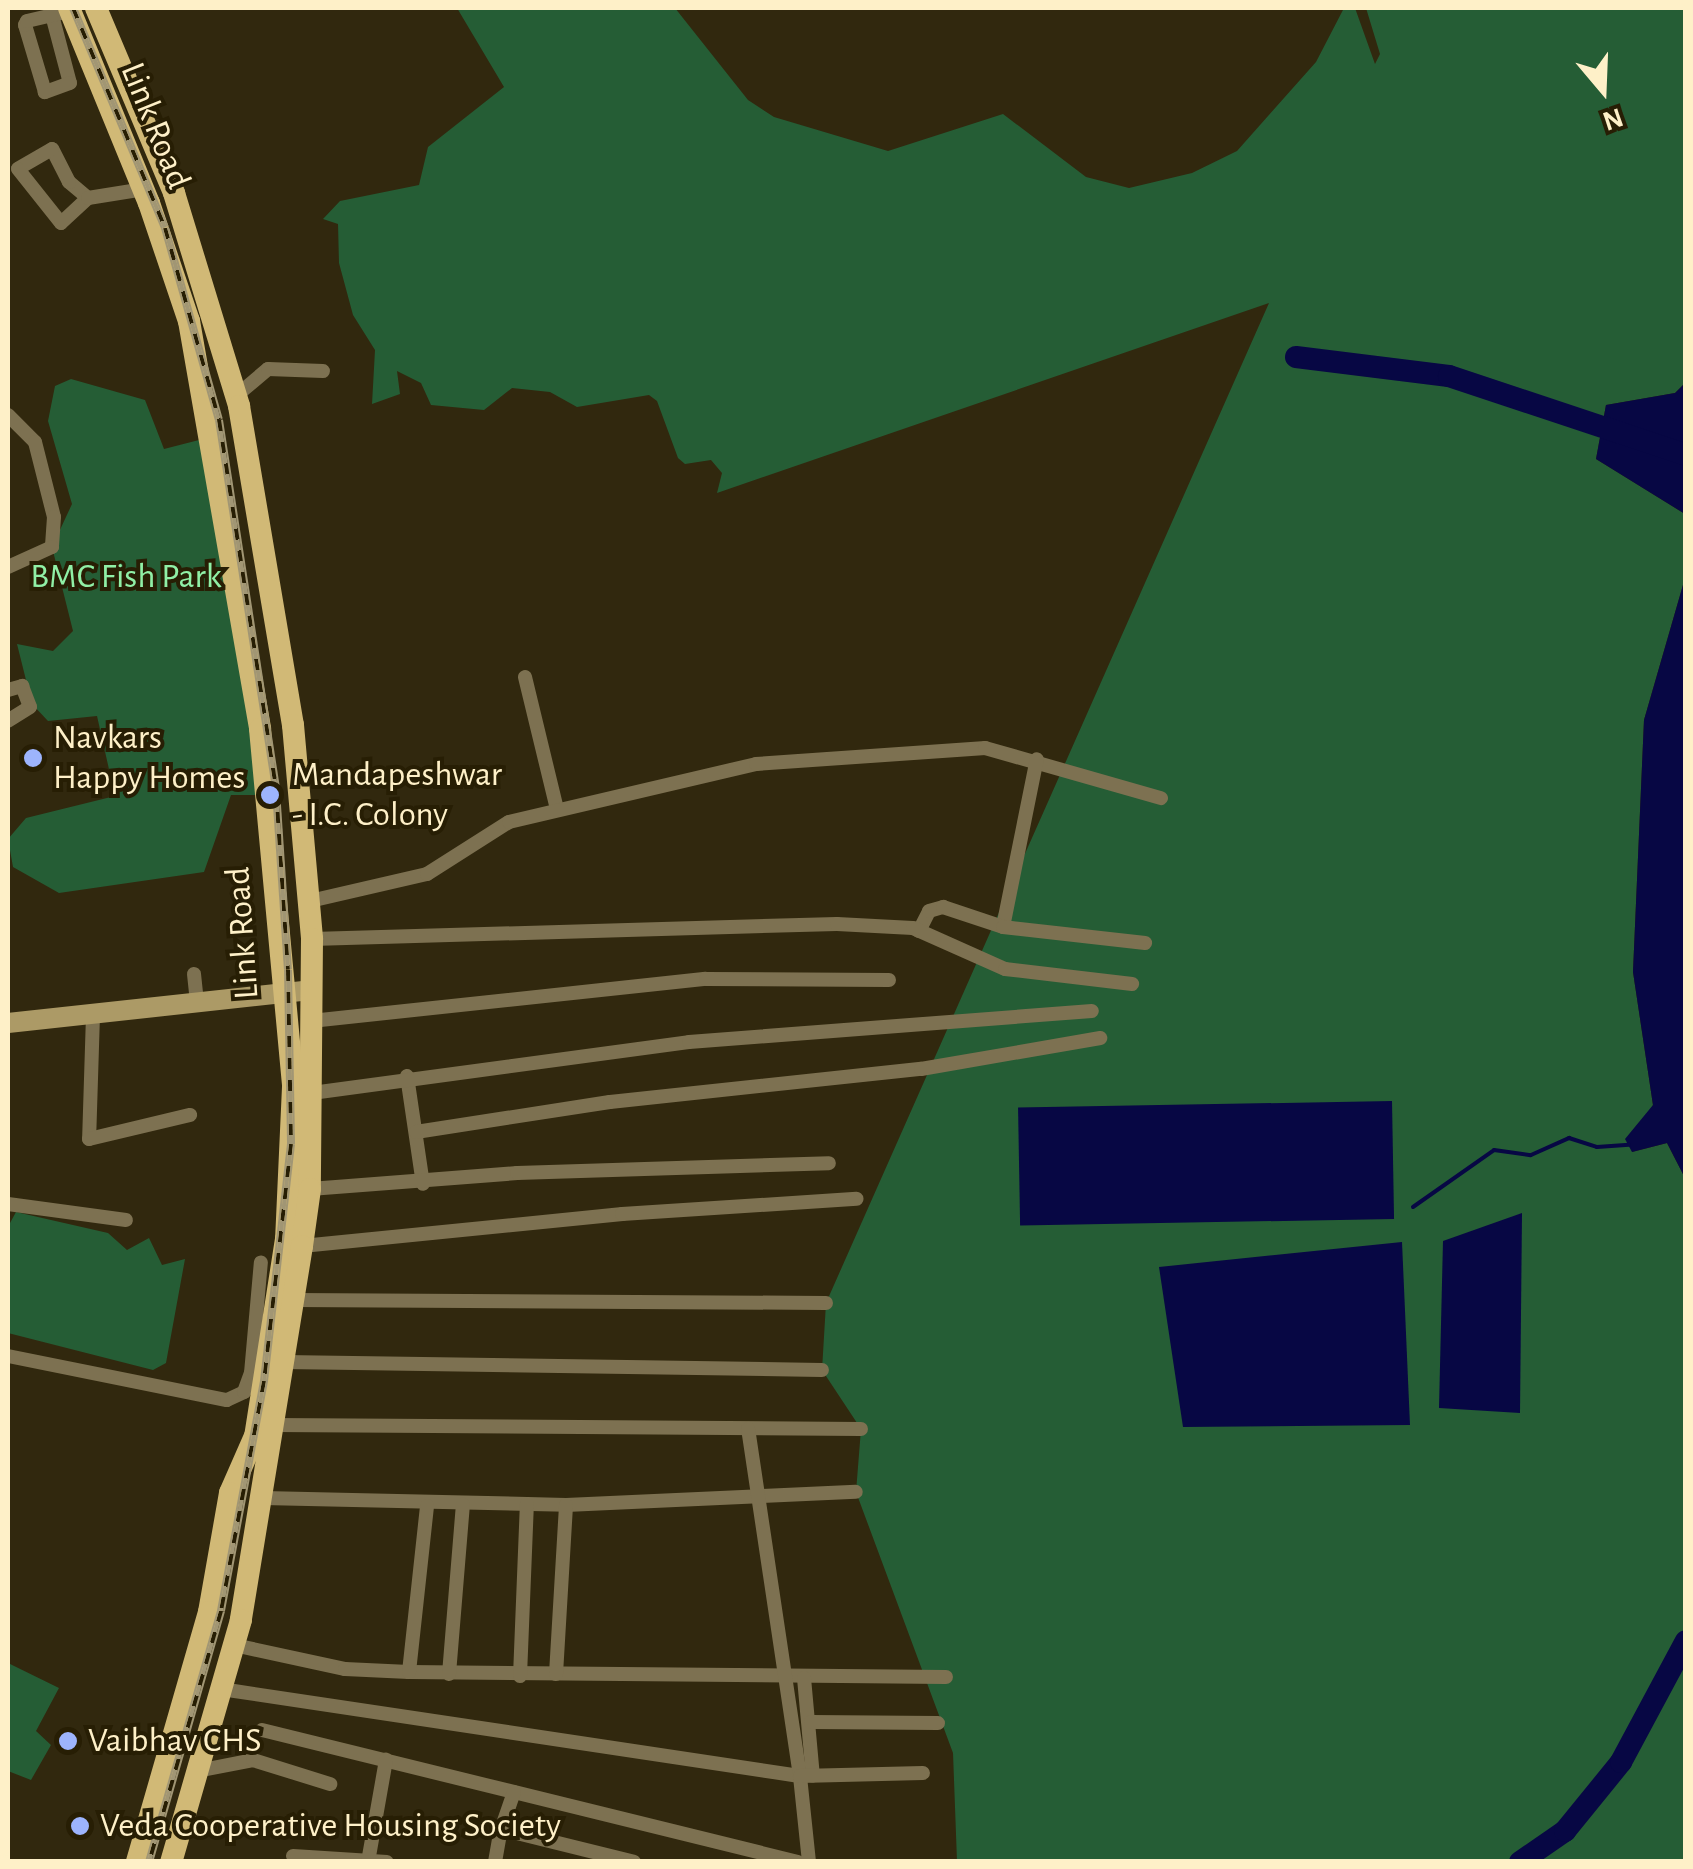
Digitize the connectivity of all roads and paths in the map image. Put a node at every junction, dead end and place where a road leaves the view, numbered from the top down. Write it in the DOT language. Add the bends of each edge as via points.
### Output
graph roads {
  1 [pos="96,8"];
  2 [pos="64,11"];
  3 [pos="144,189"];
  4 [pos="88,198"];
  5 [pos="323,371"];
  6 [pos="236,396"];
  7 [pos="8,415"];
  8 [pos="8,567"];
  9 [pos="526,676"];
  10 [pos="8,690"];
  11 [pos="8,721"];
  12 [pos="1037,759"];
  13 [pos="1162,798"];
  14 [pos="557,808"];
  15 [pos="310,900"];
  16 [pos="1003,927"];
  17 [pos="919,931"];
  18 [pos="312,940"];
  19 [pos="1145,943"];
  20 [pos="198,974"];
  21 [pos="889,980"];
  22 [pos="1132,984"];
  23 [pos="310,990"];
  24 [pos="282,992"];
  25 [pos="200,1002"];
  26 [pos="1092,1011"];
  27 [pos="92,1015"];
  28 [pos="311,1021"];
  29 [pos="8,1023"];
  30 [pos="1100,1038"];
  31 [pos="407,1076"];
  32 [pos="312,1093"];
  33 [pos="190,1115"];
  34 [pos="416,1132"];
  35 [pos="828,1163"];
  36 [pos="423,1184"];
  37 [pos="310,1189"];
  38 [pos="857,1200"];
  39 [pos="8,1204"];
  40 [pos="126,1220"];
  41 [pos="302,1246"];
  42 [pos="262,1262"];
  43 [pos="293,1300"];
  44 [pos="826,1303"];
  45 [pos="8,1356"];
  46 [pos="284,1362"];
  47 [pos="822,1370"];
  48 [pos="274,1425"];
  49 [pos="748,1429"];
  50 [pos="862,1429"];
  51 [pos="856,1492"];
  52 [pos="262,1498"];
  53 [pos="756,1498"];
  54 [pos="527,1504"];
  55 [pos="566,1504"];
  56 [pos="463,1505"];
  57 [pos="427,1506"];
  58 [pos="234,1645"];
  59 [pos="409,1672"];
  60 [pos="449,1674"];
  61 [pos="556,1674"];
  62 [pos="520,1676"];
  63 [pos="946,1677"];
  64 [pos="784,1678"];
  65 [pos="804,1678"];
  66 [pos="221,1688"];
  67 [pos="811,1722"];
  68 [pos="938,1722"];
  69 [pos="262,1730"];
  70 [pos="386,1760"];
  71 [pos="196,1771"];
  72 [pos="923,1773"];
  73 [pos="807,1776"];
  74 [pos="330,1784"];
  75 [pos="514,1792"];
  76 [pos="501,1829"];
  77 [pos="293,1856"];
  78 [pos="368,1860"];
  79 [pos="138,1862"];
  80 [pos="171,1862"];
  81 [pos="387,1862"];
  82 [pos="496,1862"];
  83 [pos="634,1862"];
  84 [pos="798,1862"];
  85 [pos="809,1862"];
  1 -- 6 [label="main road, Link Road" via="174,193"];
  2 -- 2 [label="street" via="25,25 45,92 70,83"];
  2 -- 3 [label="main road, Link Road"];
  3 -- 4 [label="street"];
  3 -- 24 [label="main road, Link Road" via="189,321 207,410 260,729"];
  4 -- 4 [label="street" via="61,223 18,169 52,150 69,182"];
  5 -- 6 [label="street" via="268,369"];
  6 -- 15 [label="main road, Link Road" via="293,725"];
  7 -- 8 [label="street" via="35,442 54,517 52,547"];
  9 -- 14 [label="street"];
  10 -- 11 [label="street" via="22,686 30,707"];
  12 -- 13 [label="street"];
  12 -- 14 [label="street" via="954,745 775,762"];
  12 -- 16 [label="street"];
  14 -- 15 [label="street" via="510,822 427,874"];
  15 -- 18 [label="main road, Link Road"];
  16 -- 17 [label="street" via="943,907 929,912"];
  16 -- 19 [label="street"];
  17 -- 18 [label="street" via="838,924"];
  17 -- 22 [label="street" via="1005,969"];
  18 -- 23 [label="main road, Link Road"];
  20 -- 25 [label="street"];
  21 -- 28 [label="street" via="706,979"];
  23 -- 24 [label="street"];
  23 -- 28 [label="main road, Link Road"];
  24 -- 25 [label="street"];
  24 -- 79 [label="main road, Link Road" via="293,1088 290,1182 255,1436 230,1493 208,1612"];
  25 -- 27 [label="street"];
  26 -- 31 [label="street" via="690,1042"];
  27 -- 29 [label="street"];
  27 -- 33 [label="street" via="89,1139"];
  28 -- 32 [label="main road, Link Road"];
  30 -- 34 [label="street" via="921,1068 610,1102"];
  31 -- 32 [label="street"];
  31 -- 34 [label="street"];
  32 -- 37 [label="main road, Link Road"];
  34 -- 36 [label="street"];
  35 -- 36 [label="street" via="517,1173"];
  36 -- 37 [label="street"];
  37 -- 41 [label="main road, Link Road"];
  38 -- 41 [label="street" via="622,1214"];
  39 -- 40 [label="street"];
  41 -- 43 [label="main road, Link Road"];
  42 -- 45 [label="street" via="244,1392 208,1400 126,1376"];
  43 -- 44 [label="street"];
  43 -- 46 [label="main road, Link Road"];
  46 -- 47 [label="street"];
  46 -- 48 [label="main road, Link Road"];
  48 -- 49 [label="street"];
  48 -- 52 [label="main road, Link Road"];
  49 -- 50 [label="street"];
  49 -- 53 [label="street"];
  51 -- 53 [label="street"];
  52 -- 57 [label="street"];
  52 -- 58 [label="main road, Link Road"];
  53 -- 55 [label="street"];
  53 -- 64 [label="street"];
  54 -- 55 [label="street"];
  54 -- 56 [label="street"];
  54 -- 62 [label="street"];
  55 -- 61 [label="street"];
  56 -- 57 [label="street"];
  56 -- 60 [label="street"];
  57 -- 59 [label="street"];
  58 -- 59 [label="street" via="345,1668"];
  58 -- 66 [label="main road, Link Road"];
  59 -- 60 [label="street"];
  60 -- 62 [label="street"];
  61 -- 62 [label="street"];
  61 -- 64 [label="street"];
  63 -- 65 [label="street"];
  64 -- 65 [label="street"];
  64 -- 73 [label="street"];
  65 -- 67 [label="street"];
  66 -- 71 [label="main road, Link Road"];
  66 -- 73 [label="street"];
  67 -- 68 [label="street"];
  67 -- 73 [label="street"];
  69 -- 70 [label="street"];
  70 -- 75 [label="street"];
  70 -- 78 [label="street"];
  71 -- 74 [label="street" via="253,1760"];
  71 -- 80 [label="main road, Link Road"];
  72 -- 73 [label="street"];
  73 -- 85 [label="street"];
  75 -- 76 [label="street"];
  75 -- 84 [label="street"];
  76 -- 82 [label="street"];
  76 -- 83 [label="street"];
  77 -- 78 [label="street"];
  78 -- 81 [label="street"];
}
